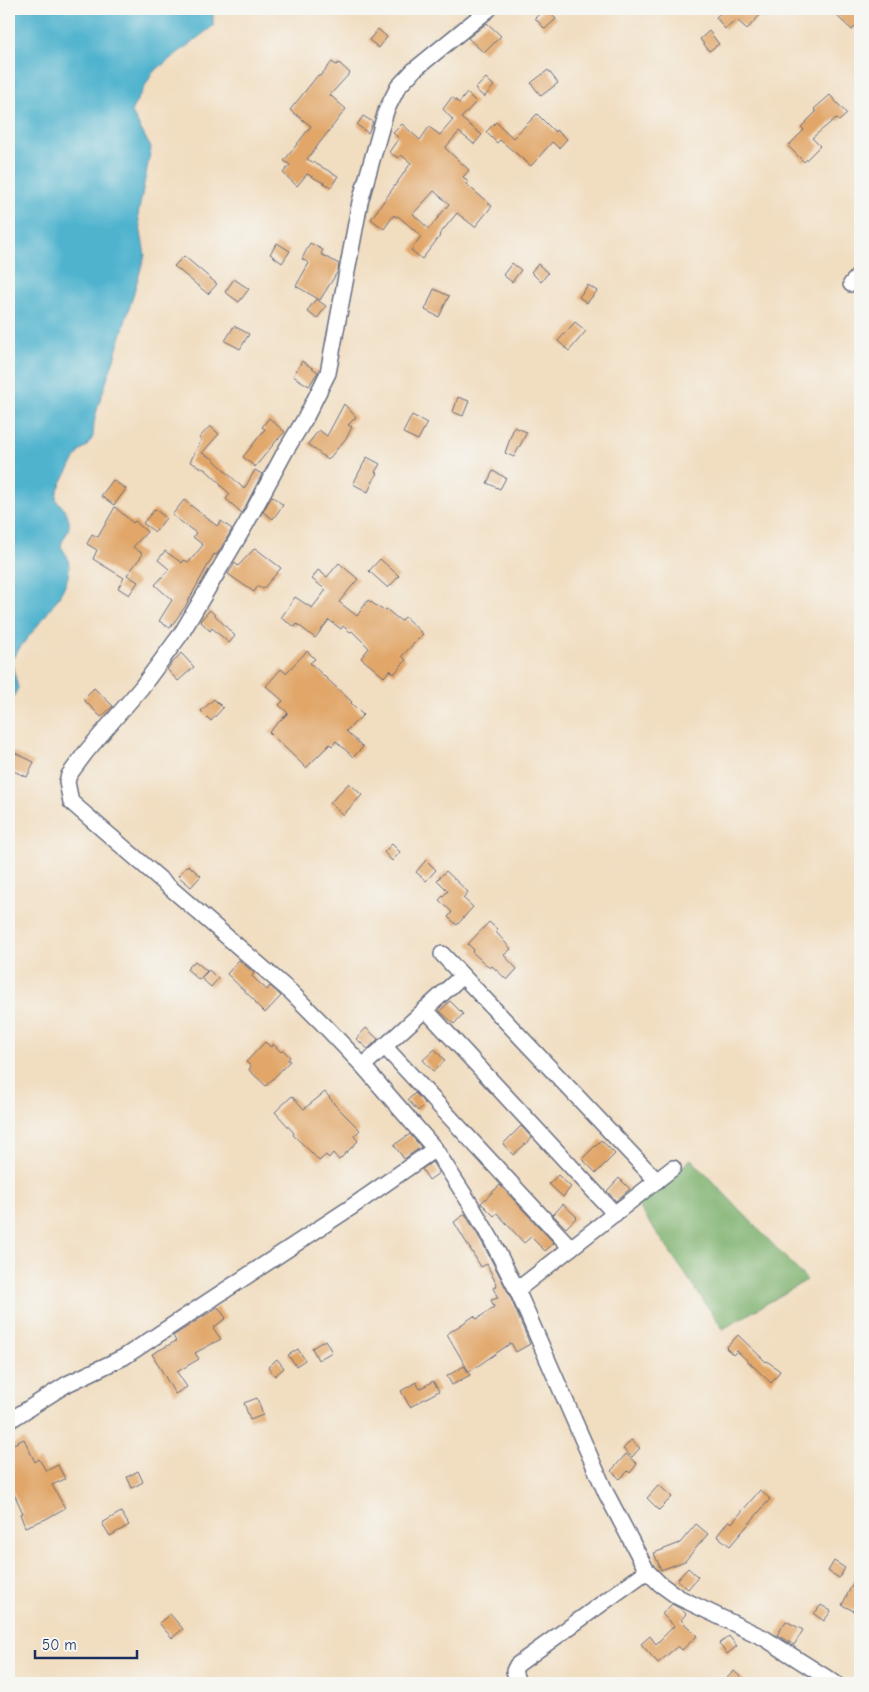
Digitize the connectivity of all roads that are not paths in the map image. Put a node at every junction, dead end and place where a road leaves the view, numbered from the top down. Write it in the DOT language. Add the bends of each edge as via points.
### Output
graph roads {
  1 [pos="489,9"];
  2 [pos="442,954"];
  3 [pos="462,976"];
  4 [pos="425,1009"];
  5 [pos="384,1046"];
  6 [pos="363,1066"];
  7 [pos="435,1149"];
  8 [pos="673,1168"];
  9 [pos="657,1181"];
  10 [pos="615,1214"];
  11 [pos="572,1248"];
  12 [pos="517,1290"];
  13 [pos="9,1421"];
  14 [pos="647,1571"];
  15 [pos="518,1683"];
  16 [pos="834,1683"];
  1 -- 6 [label="street" via="414,70 398,88 386,111 360,202 325,380 181,634 141,688 86,752 67,782 72,802 292,993"];
  2 -- 3 [label="street"];
  3 -- 4 [label="street"];
  3 -- 9 [label="street"];
  4 -- 5 [label="street"];
  4 -- 10 [label="street"];
  5 -- 6 [label="street"];
  5 -- 11 [label="street"];
  6 -- 7 [label="street"];
  7 -- 12 [label="street" via="492,1239"];
  7 -- 13 [label="street" via="124,1357 67,1384"];
  8 -- 9 [label="street"];
  9 -- 10 [label="street"];
  10 -- 11 [label="street"];
  11 -- 12 [label="street"];
  12 -- 14 [label="street" via="606,1493"];
  14 -- 15 [label="street" via="517,1665 514,1671"];
  14 -- 16 [label="street" via="678,1596 764,1638"];
}
